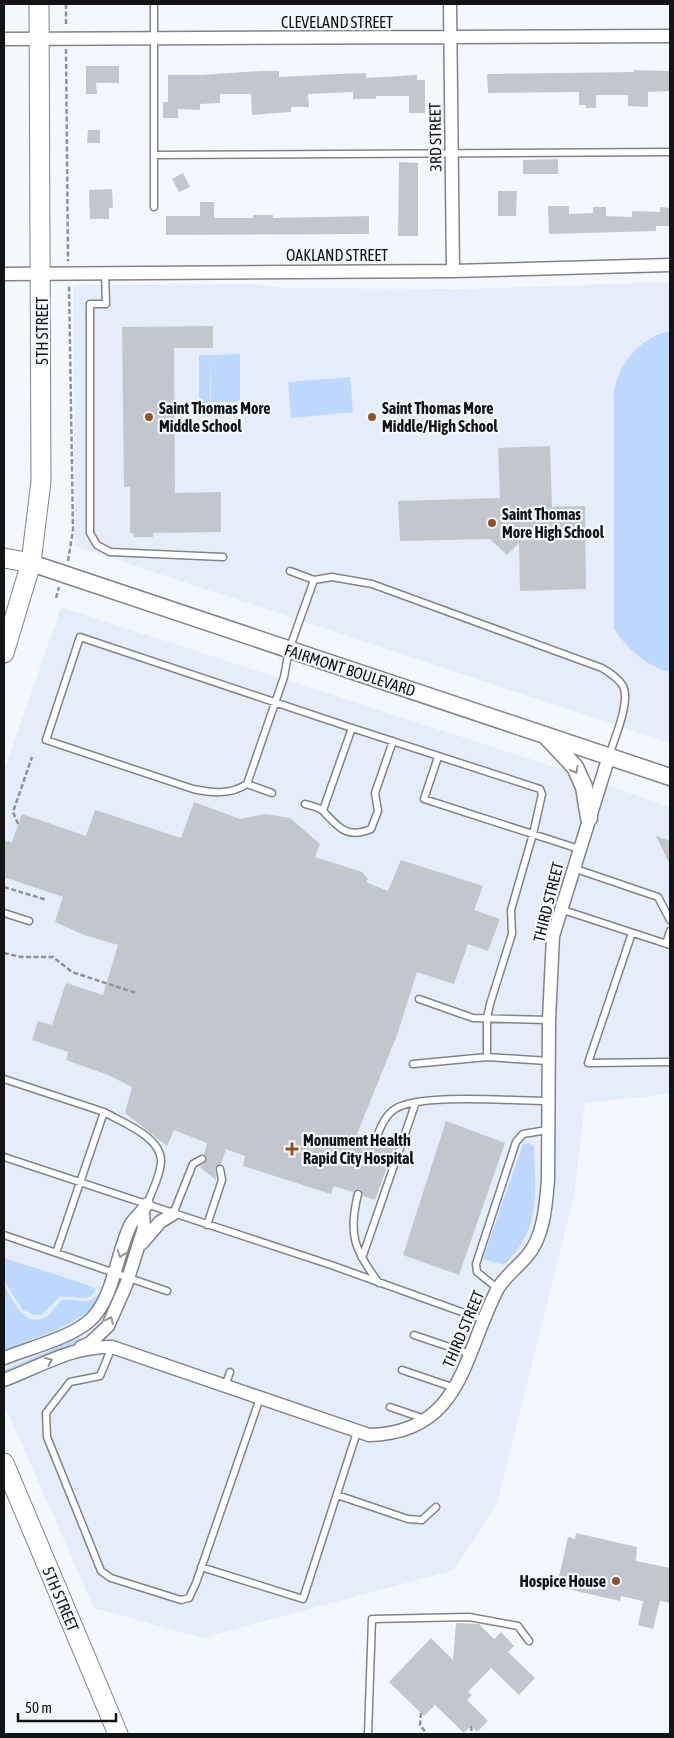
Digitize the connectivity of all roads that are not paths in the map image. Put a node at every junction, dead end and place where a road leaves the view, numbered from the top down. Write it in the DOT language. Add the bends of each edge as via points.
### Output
graph roads {
  1 [pos="39,4"];
  2 [pos="154,4"];
  3 [pos="450,4"];
  4 [pos="670,36"];
  5 [pos="450,37"];
  6 [pos="39,39"];
  7 [pos="154,39"];
  8 [pos="4,40"];
  9 [pos="670,152"];
  10 [pos="451,153"];
  11 [pos="154,155"];
  12 [pos="154,207"];
  13 [pos="670,265"];
  14 [pos="453,271"];
  15 [pos="105,273"];
  16 [pos="4,274"];
  17 [pos="42,274"];
  18 [pos="223,557"];
  19 [pos="4,558"];
  20 [pos="31,563"];
  21 [pos="290,571"];
  22 [pos="314,580"];
  23 [pos="289,650"];
  24 [pos="4,653"];
  25 [pos="275,703"];
  26 [pos="352,728"];
  27 [pos="543,734"];
  28 [pos="393,742"];
  29 [pos="609,756"];
  30 [pos="438,757"];
  31 [pos="670,777"];
  32 [pos="247,784"];
  33 [pos="272,793"];
  34 [pos="305,804"];
  35 [pos="322,810"];
  36 [pos="589,818"];
  37 [pos="533,834"];
  38 [pos="579,848"];
  39 [pos="573,868"];
  40 [pos="560,909"];
  41 [pos="4,913"];
  42 [pos="670,920"];
  43 [pos="29,921"];
  44 [pos="670,930"];
  45 [pos="632,933"];
  46 [pos="668,945"];
  47 [pos="418,999"];
  48 [pos="487,1018"];
  49 [pos="549,1020"];
  50 [pos="487,1057"];
  51 [pos="548,1061"];
  52 [pos="670,1062"];
  53 [pos="413,1064"];
  54 [pos="4,1079"];
  55 [pos="547,1101"];
  56 [pos="416,1102"];
  57 [pos="104,1112"];
  58 [pos="547,1130"];
  59 [pos="375,1141"];
  60 [pos="4,1157"];
  61 [pos="202,1160"];
  62 [pos="220,1169"];
  63 [pos="80,1183"];
  64 [pos="358,1194"];
  65 [pos="145,1208"];
  66 [pos="173,1214"];
  67 [pos="207,1224"];
  68 [pos="4,1236"];
  69 [pos="138,1247"];
  70 [pos="56,1254"];
  71 [pos="362,1258"];
  72 [pos="114,1274"];
  73 [pos="128,1278"];
  74 [pos="380,1284"];
  75 [pos="497,1288"];
  76 [pos="167,1291"];
  77 [pos="484,1320"];
  78 [pos="70,1332"];
  79 [pos="414,1335"];
  80 [pos="98,1336"];
  81 [pos="112,1348"];
  82 [pos="74,1351"];
  83 [pos="470,1354"];
  84 [pos="4,1358"];
  85 [pos="402,1370"];
  86 [pos="230,1372"];
  87 [pos="4,1380"];
  88 [pos="225,1386"];
  89 [pos="455,1388"];
  90 [pos="260,1398"];
  91 [pos="390,1407"];
  92 [pos="426,1419"];
  93 [pos="357,1432"];
  94 [pos="4,1463"];
  95 [pos="337,1495"];
  96 [pos="436,1506"];
  97 [pos="201,1568"];
  98 [pos="529,1641"];
  99 [pos="118,1734"];
  100 [pos="368,1734"];
  1 -- 6 [label="main road, 5TH STREET"];
  2 -- 7 [label="lane"];
  3 -- 5 [label="street, 3RD STREET"];
  4 -- 5 [label="street, CLEVELAND STREET"];
  5 -- 7 [label="street, CLEVELAND STREET"];
  5 -- 10 [label="street, 3RD STREET"];
  6 -- 7 [label="street, CLEVELAND STREET"];
  6 -- 8 [label="street, CLEVELAND STREET"];
  6 -- 17 [label="main road, 5TH STREET"];
  7 -- 11 [label="lane"];
  9 -- 10 [label="lane"];
  10 -- 11 [label="lane"];
  10 -- 14 [label="street, 3RD STREET"];
  11 -- 12 [label="lane"];
  13 -- 14 [label="street, OAKLAND STREET"];
  14 -- 15 [label="street, OAKLAND STREET"];
  15 -- 17 [label="street, OAKLAND STREET"];
  15 -- 18 [label="lane" via="106,304 90,304 90,533 97,545 110,552"];
  16 -- 17 [label="street, OAKLAND STREET"];
  17 -- 20 [label="main road, 5TH STREET" via="42,454"];
  19 -- 20 [label="main road"];
  20 -- 23 [label="street, FAIRMONT BOULEVARD"];
  20 -- 24 [label="main road, 5TH STREET"];
  21 -- 22 [label="lane"];
  22 -- 23 [label="lane"];
  22 -- 29 [label="lane" via="332,577 372,584 602,668 617,678 624,688 625,700"];
  23 -- 25 [label="lane" via="285,676"];
  23 -- 27 [label="street, FAIRMONT BOULEVARD"];
  25 -- 26 [label="lane"];
  25 -- 32 [label="lane"];
  25 -- 32 [label="lane" via="80,637 46,740 193,789 212,793 236,791"];
  26 -- 28 [label="lane"];
  26 -- 35 [label="lane"];
  27 -- 29 [label="street, FAIRMONT BOULEVARD"];
  27 -- 36 [label="street, one-way" via="576,767 584,787"];
  28 -- 30 [label="lane"];
  28 -- 35 [label="lane" via="375,794 378,811 371,828 361,833 338,828"];
  29 -- 31 [label="street, FAIRMONT BOULEVARD"];
  29 -- 36 [label="street, THIRD STREET"];
  30 -- 37 [label="lane" via="540,789 542,794"];
  30 -- 37 [label="lane" via="424,799"];
  32 -- 33 [label="lane"];
  34 -- 35 [label="lane"];
  36 -- 38 [label="street, THIRD STREET"];
  37 -- 38 [label="lane"];
  37 -- 48 [label="lane" via="511,910 512,934"];
  38 -- 39 [label="street, THIRD STREET"];
  39 -- 40 [label="street, THIRD STREET"];
  39 -- 42 [label="lane" via="658,897"];
  40 -- 45 [label="lane"];
  40 -- 49 [label="street, THIRD STREET" via="553,936"];
  41 -- 43 [label="lane"];
  44 -- 46 [label="lane"];
  45 -- 46 [label="lane"];
  45 -- 52 [label="lane" via="588,1063"];
  47 -- 48 [label="lane" via="473,1018"];
  48 -- 49 [label="lane"];
  48 -- 50 [label="lane"];
  49 -- 51 [label="street, THIRD STREET"];
  50 -- 51 [label="lane"];
  50 -- 53 [label="lane"];
  51 -- 55 [label="street, THIRD STREET"];
  54 -- 57 [label="lane"];
  55 -- 56 [label="lane"];
  55 -- 58 [label="street, THIRD STREET"];
  56 -- 59 [label="lane" via="395,1108 382,1122"];
  56 -- 71 [label="lane"];
  57 -- 63 [label="lane"];
  57 -- 65 [label="lane" via="133,1128 158,1148 159,1174"];
  58 -- 75 [label="street, THIRD STREET" via="548,1180 541,1228 529,1254"];
  58 -- 75 [label="lane" via="523,1134 516,1142 476,1264 477,1272"];
  60 -- 63 [label="lane"];
  61 -- 66 [label="lane" via="193,1164"];
  62 -- 67 [label="lane" via="222,1180"];
  63 -- 65 [label="lane"];
  63 -- 70 [label="lane"];
  64 -- 71 [label="lane" via="352,1218 354,1241"];
  65 -- 66 [label="lane"];
  65 -- 69 [label="street" via="144,1228"];
  65 -- 72 [label="street, one-way" via="131,1223"];
  66 -- 67 [label="lane"];
  66 -- 69 [label="street" via="160,1222"];
  67 -- 74 [label="lane"];
  68 -- 70 [label="lane"];
  69 -- 73 [label="street"];
  70 -- 72 [label="lane"];
  71 -- 74 [label="lane"];
  72 -- 73 [label="lane"];
  72 -- 78 [label="street" via="101,1306 88,1321"];
  73 -- 76 [label="lane"];
  80 -- 73 [label="street, one-way" via="108,1326"];
  74 -- 77 [label="lane"];
  75 -- 77 [label="street, THIRD STREET"];
  77 -- 83 [label="street, THIRD STREET"];
  78 -- 80 [label="street"];
  78 -- 84 [label="street"];
  79 -- 83 [label="lane"];
  80 -- 81 [label="street"];
  80 -- 82 [label="street"];
  81 -- 82 [label="street, THIRD STREET" via="92,1347"];
  81 -- 88 [label="street, THIRD STREET"];
  81 -- 97 [label="lane" via="100,1376 70,1382 46,1413 47,1437 101,1570 111,1578 181,1600 188,1598"];
  87 -- 82 [label="street, THIRD STREET, one-way"];
  83 -- 89 [label="street, THIRD STREET"];
  85 -- 89 [label="lane"];
  86 -- 88 [label="lane"];
  88 -- 90 [label="street, THIRD STREET"];
  89 -- 92 [label="street, THIRD STREET"];
  90 -- 93 [label="street, THIRD STREET"];
  90 -- 97 [label="lane"];
  91 -- 92 [label="lane"];
  92 -- 93 [label="street, THIRD STREET" via="393,1435"];
  93 -- 95 [label="lane"];
  94 -- 99 [label="main road, 5TH STREET"];
  95 -- 96 [label="lane" via="422,1520"];
  95 -- 97 [label="lane" via="303,1599"];
  98 -- 100 [label="lane" via="518,1626 469,1617 372,1619"];
}
